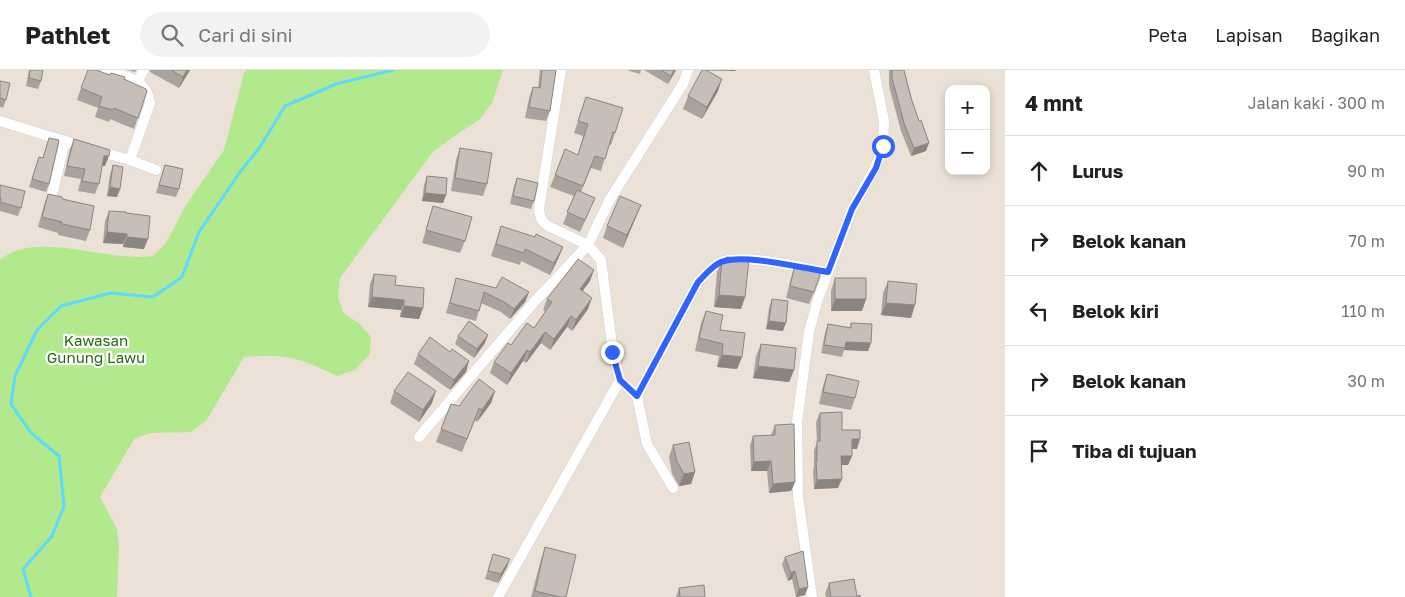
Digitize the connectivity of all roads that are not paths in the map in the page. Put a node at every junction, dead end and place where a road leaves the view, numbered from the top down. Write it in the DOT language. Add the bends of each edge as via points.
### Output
graph roads {
  1 [pos="106,70"];
  2 [pos="144,70"];
  3 [pos="561,70"];
  4 [pos="688,70"];
  5 [pos="874,70"];
  6 [pos="138,80"];
  7 [pos="0,121"];
  8 [pos="66,141"];
  9 [pos="130,160"];
  10 [pos="156,170"];
  11 [pos="51,199"];
  12 [pos="588,245"];
  13 [pos="828,272"];
  14 [pos="620,380"];
  15 [pos="637,396"];
  16 [pos="419,437"];
  17 [pos="673,488"];
  18 [pos="498,597"];
  19 [pos="812,597"];
  1 -- 6 [label="street"];
  2 -- 6 [label="street"];
  3 -- 12 [label="street" via="539,217 548,226"];
  4 -- 12 [label="street" via="683,84 610,199"];
  5 -- 13 [label="street" via="884,120 883,146 876,168 852,209"];
  6 -- 9 [label="street" via="150,97 150,103"];
  7 -- 8 [label="street"];
  8 -- 9 [label="street"];
  8 -- 11 [label="street"];
  9 -- 10 [label="street"];
  12 -- 14 [label="street" via="601,260 612,352"];
  12 -- 16 [label="street" via="535,301"];
  13 -- 15 [label="street" via="734,258 720,262 698,282"];
  13 -- 19 [label="street" via="809,332 797,422 798,496"];
  14 -- 15 [label="street"];
  14 -- 18 [label="street"];
  15 -- 17 [label="street" via="647,444"];
}
